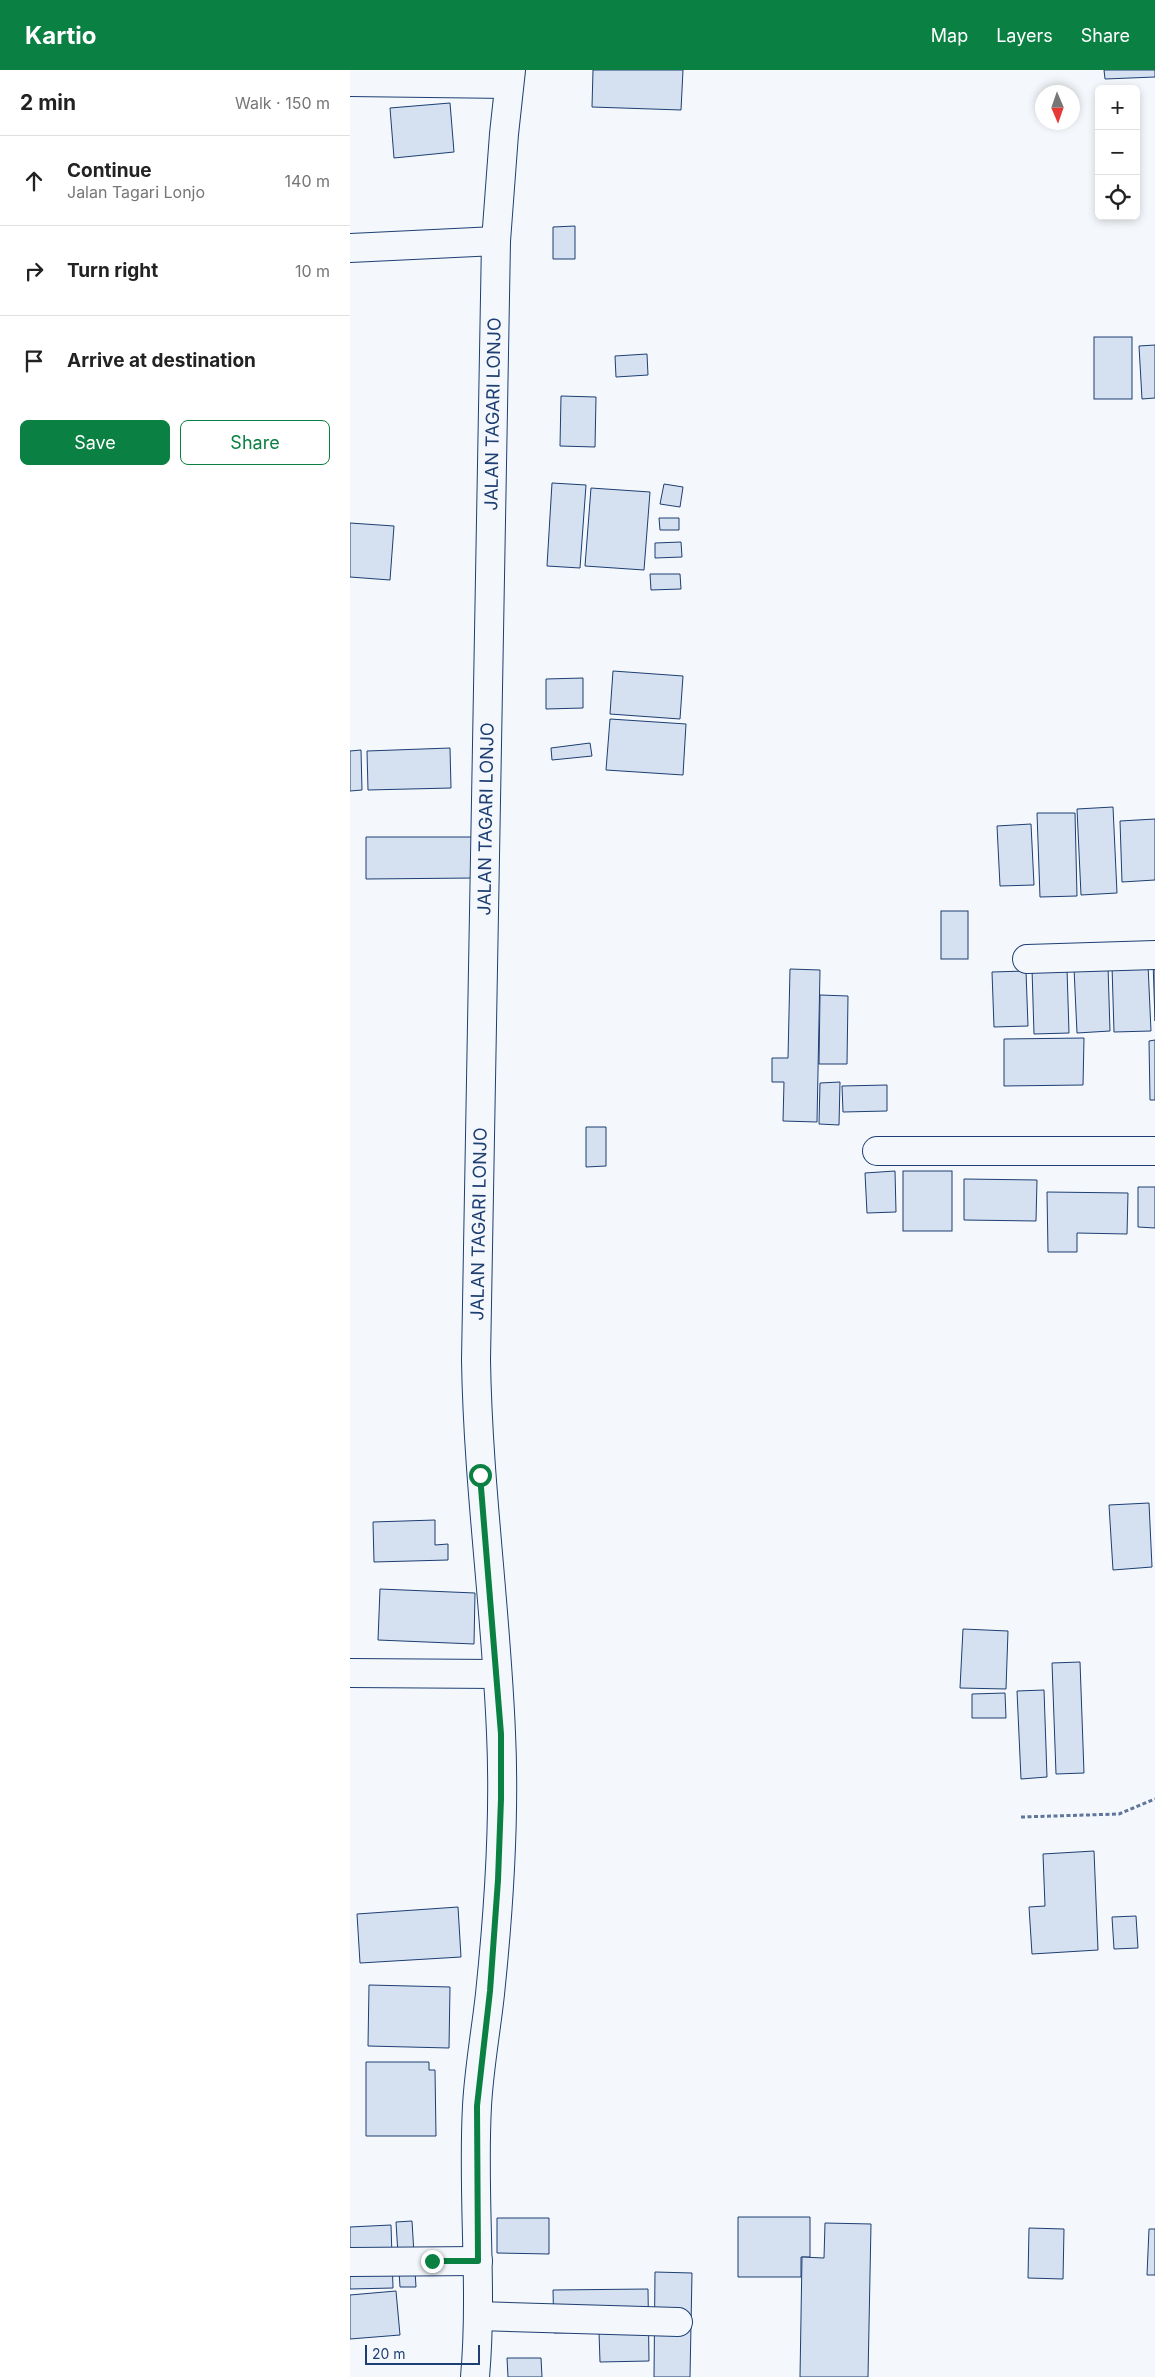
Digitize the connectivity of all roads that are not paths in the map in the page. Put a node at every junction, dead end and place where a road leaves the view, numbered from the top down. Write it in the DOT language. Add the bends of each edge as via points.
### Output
graph roads {
  1 [pos="509,77"];
  2 [pos="350,82"];
  3 [pos="496,241"];
  4 [pos="350,248"];
  5 [pos="1155,955"];
  6 [pos="1027,960"];
  7 [pos="877,1151"];
  8 [pos="1155,1151"];
  9 [pos="350,1673"];
  10 [pos="497,1674"];
  11 [pos="478,2261"];
  12 [pos="350,2262"];
  13 [pos="478,2316"];
  14 [pos="678,2322"];
  15 [pos="475,2377"];
  1 -- 2 [label="street"];
  1 -- 3 [label="street, JALAN TAGARI LONJO"];
  3 -- 4 [label="street"];
  3 -- 10 [label="street, JALAN TAGARI LONJO" via="476,1360 480,1475"];
  5 -- 6 [label="street"];
  7 -- 8 [label="street"];
  9 -- 10 [label="street"];
  10 -- 11 [label="street, JALAN TAGARI LONJO" via="501,1808 490,1991 477,2106"];
  11 -- 12 [label="street"];
  11 -- 13 [label="street, JALAN TAGARI LONJO"];
  13 -- 14 [label="street"];
  13 -- 15 [label="street, JALAN TAGARI LONJO"];
}
